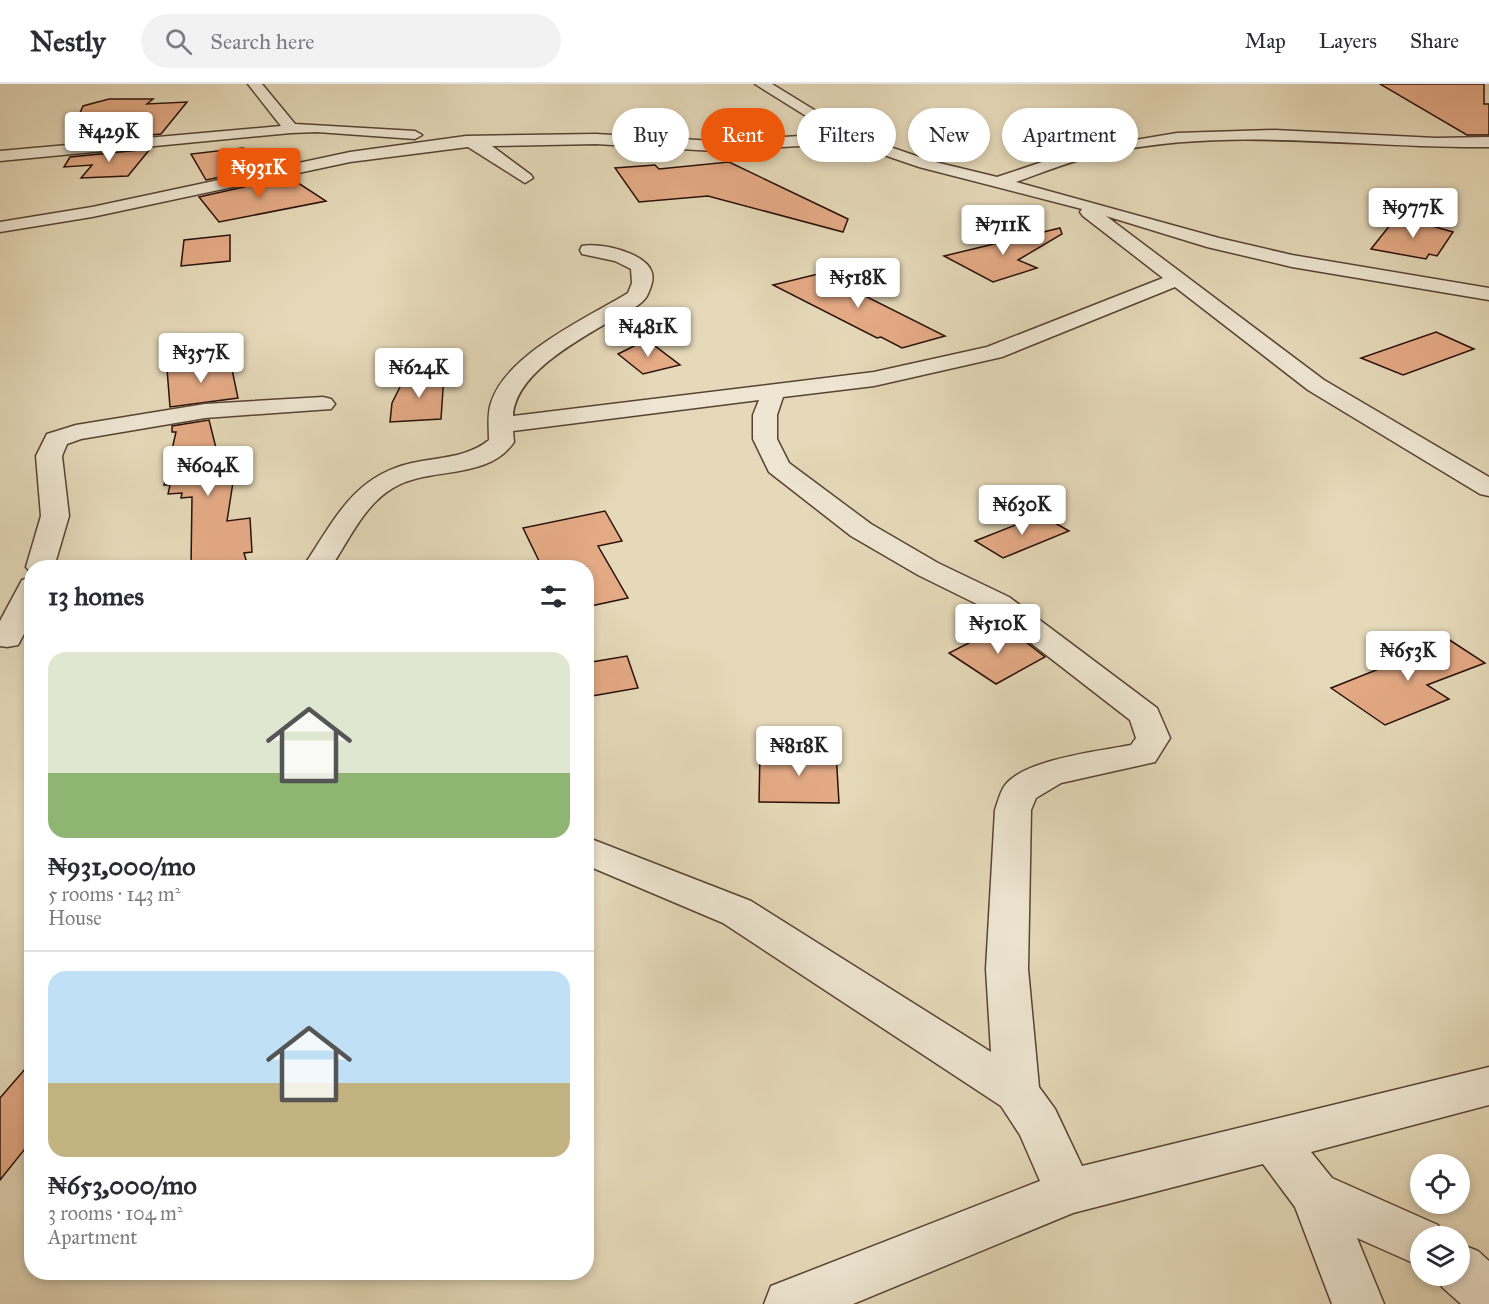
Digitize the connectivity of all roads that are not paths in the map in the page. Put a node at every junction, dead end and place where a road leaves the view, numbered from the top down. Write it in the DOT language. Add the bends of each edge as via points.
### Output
graph roads {
  1 [pos="255,84"];
  2 [pos="762,84"];
  3 [pos="805,108"];
  4 [pos="291,129"];
  5 [pos="797,141"];
  6 [pos="469,142"];
  7 [pos="1489,142"];
  8 [pos="896,154"];
  9 [pos="0,156"];
  10 [pos="525,178"];
  11 [pos="999,182"];
  12 [pos="1076,202"];
  13 [pos="0,227"];
  14 [pos="589,250"];
  15 [pos="1489,276"];
  16 [pos="1175,280"];
  17 [pos="1442,286"];
  18 [pos="1489,294"];
  19 [pos="774,391"];
  20 [pos="323,404"];
  21 [pos="501,425"];
  22 [pos="1489,488"];
  23 [pos="42,560"];
  24 [pos="322,560"];
  25 [pos="24,607"];
  26 [pos="13,637"];
  27 [pos="594,853"];
  28 [pos="1489,1086"];
  29 [pos="1017,1092"];
  30 [pos="1274,1142"];
  31 [pos="1069,1192"];
  32 [pos="1315,1194"];
  33 [pos="1410,1237"];
  34 [pos="1470,1278"];
  35 [pos="1489,1294"];
  36 [pos="790,1304"];
  37 [pos="1358,1304"];
  1 -- 4 [label="street"];
  2 -- 3 [label="street"];
  4 -- 6 [label="street" via="356,130"];
  4 -- 9 [label="street"];
  5 -- 6 [label="street" via="714,146 596,139"];
  6 -- 10 [label="street" via="496,153"];
  6 -- 13 [label="street" via="350,157 92,212"];
  7 -- 11 [label="street" via="1276,134 1202,136 1081,154"];
  8 -- 11 [label="street"];
  11 -- 12 [label="street"];
  12 -- 16 [label="street"];
  12 -- 17 [label="street" via="1214,243 1292,261"];
  14 -- 21 [label="street" via="632,260 643,272 644,284 637,296 533,362 509,388 502,402"];
  15 -- 17 [label="street"];
  16 -- 19 [label="street" via="994,352 874,379"];
  16 -- 22 [label="street" via="1316,385"];
  17 -- 18 [label="street"];
  19 -- 21 [label="street"];
  19 -- 29 [label="street" via="765,415 765,439 778,467 861,530 998,603 1145,715 1154,738 1143,754 1051,773 1020,791 1013,810 1006,969"];
  20 -- 23 [label="street" via="205,411 76,432 56,440 49,456 55,516"];
  21 -- 24 [label="street" via="502,442 494,451 471,460 409,471 382,483 364,499"];
  25 -- 26 [label="street"];
  27 -- 29 [label="street" via="737,912"];
  28 -- 30 [label="street"];
  29 -- 31 [label="street" via="1038,1123"];
  30 -- 31 [label="street"];
  30 -- 32 [label="street"];
  31 -- 36 [label="street"];
  32 -- 33 [label="street"];
  32 -- 37 [label="street"];
  34 -- 35 [label="street"];
}
